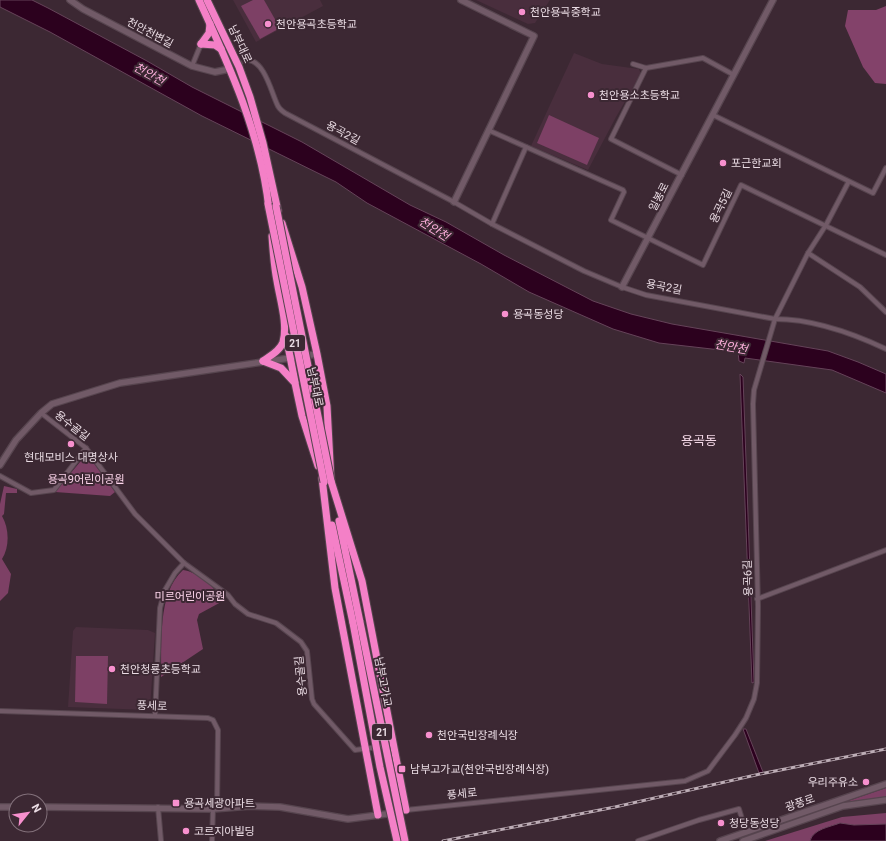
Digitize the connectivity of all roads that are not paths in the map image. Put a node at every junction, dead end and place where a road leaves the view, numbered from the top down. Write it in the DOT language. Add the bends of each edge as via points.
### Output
graph roads {
  1 [pos="70,0"];
  2 [pos="199,0"];
  3 [pos="207,0"];
  4 [pos="461,0"];
  5 [pos="773,0"];
  6 [pos="210,24"];
  7 [pos="201,44"];
  8 [pos="225,55"];
  9 [pos="247,60"];
  10 [pos="633,64"];
  11 [pos="192,66"];
  12 [pos="646,68"];
  13 [pos="225,70"];
  14 [pos="734,75"];
  15 [pos="713,115"];
  16 [pos="488,130"];
  17 [pos="526,147"];
  18 [pos="886,168"];
  19 [pos="682,175"];
  20 [pos="848,183"];
  21 [pos="454,202"];
  22 [pos="268,204"];
  23 [pos="276,206"];
  24 [pos="492,224"];
  25 [pos="826,225"];
  26 [pos="649,238"];
  27 [pos="808,253"];
  28 [pos="886,255"];
  29 [pos="622,287"];
  30 [pos="886,312"];
  31 [pos="283,318"];
  32 [pos="775,319"];
  33 [pos="886,349"];
  34 [pos="317,354"];
  35 [pos="290,358"];
  36 [pos="263,361"];
  37 [pos="295,383"];
  38 [pos="41,413"];
  39 [pos="86,448"];
  40 [pos="0,465"];
  41 [pos="0,476"];
  42 [pos="331,481"];
  43 [pos="324,482"];
  44 [pos="886,550"];
  45 [pos="184,563"];
  46 [pos="757,599"];
  47 [pos="356,623"];
  48 [pos="0,711"];
  49 [pos="155,716"];
  50 [pos="394,745"];
  51 [pos="366,749"];
  52 [pos="708,771"];
  53 [pos="886,784"];
  54 [pos="885,801"];
  55 [pos="48,807"];
  56 [pos="158,807"];
  57 [pos="215,809"];
  58 [pos="406,810"];
  59 [pos="378,815"];
  60 [pos="746,832"];
  61 [pos="161,841"];
  62 [pos="212,841"];
  63 [pos="397,841"];
  64 [pos="405,841"];
  65 [pos="638,841"];
  66 [pos="720,841"];
  67 [pos="743,841"];
  1 -- 11 [label="street, 천안천변길"];
  2 -- 6 [label="highway, 남부대로 / 21"];
  3 -- 23 [label="highway, 남부대로 / 21" via="239,67 250,97 270,172"];
  4 -- 16 [label="street" via="534,36"];
  5 -- 14 [label="street, 일봉로"];
  6 -- 7 [label="highway" via="210,33"];
  6 -- 8 [label="highway, 남부대로 / 21"];
  7 -- 8 [label="highway" via="215,44"];
  7 -- 11 [label="street"];
  8 -- 22 [label="highway, 남부대로 / 21" via="240,90"];
  9 -- 21 [label="street, 용곡2길" via="258,63 277,105 285,114"];
  10 -- 12 [label="street"];
  11 -- 13 [label="street, 천안천변길" via="215,72"];
  12 -- 14 [label="street" via="703,58"];
  12 -- 19 [label="street" via="611,137 612,141"];
  14 -- 15 [label="street, 일봉로"];
  15 -- 19 [label="street, 일봉로"];
  15 -- 20 [label="street"];
  16 -- 17 [label="street"];
  16 -- 21 [label="street"];
  17 -- 24 [label="street"];
  17 -- 26 [label="street" via="623,190 611,220"];
  18 -- 20 [label="street" via="873,193"];
  19 -- 26 [label="street, 일봉로"];
  20 -- 25 [label="street"];
  21 -- 24 [label="street, 용곡2길"];
  22 -- 31 [label="highway"];
  22 -- 43 [label="highway, 남부대로 / 21, bridge"];
  23 -- 34 [label="highway" via="302,287"];
  23 -- 42 [label="highway, 남부대로 / 21, bridge"];
  24 -- 29 [label="street, 용곡2길" via="584,271"];
  25 -- 26 [label="street, 용곡5길" via="742,185 703,265"];
  25 -- 27 [label="street"];
  25 -- 28 [label="street, 용곡5길"];
  26 -- 29 [label="street, 일봉로"];
  27 -- 30 [label="street" via="860,287"];
  27 -- 32 [label="street"];
  29 -- 32 [label="street, 용곡2길"];
  31 -- 35 [label="highway"];
  31 -- 36 [label="highway" via="283,342 280,348"];
  32 -- 33 [label="street, 용곡2길" via="794,319 839,330"];
  32 -- 46 [label="street, 용곡6길" via="752,404"];
  34 -- 35 [label="street"];
  34 -- 42 [label="highway" via="327,406"];
  35 -- 36 [label="street"];
  35 -- 37 [label="highway"];
  36 -- 37 [label="highway" via="280,368"];
  36 -- 38 [label="street" via="120,383 52,404"];
  37 -- 43 [label="highway" via="302,416"];
  38 -- 39 [label="street, 용수골길"];
  38 -- 40 [label="street" via="16,440"];
  39 -- 41 [label="street" via="54,490 31,493"];
  39 -- 45 [label="street, 용수골길" via="135,514"];
  42 -- 47 [label="highway, 남부대로 / 21"];
  42 -- 50 [label="highway" via="362,581"];
  43 -- 47 [label="highway, 남부대로 / 21"];
  43 -- 51 [label="highway" via="335,588"];
  44 -- 46 [label="street"];
  45 -- 49 [label="street" via="165,590 160,608"];
  45 -- 51 [label="street, 용수골길" via="228,595 248,614 276,623 301,642 307,651 314,704 355,750"];
  46 -- 52 [label="street, 용곡6길" via="757,683 754,699 746,718"];
  47 -- 63 [label="highway, 남부고가교 / 21, bridge" via="382,774"];
  47 -- 64 [label="highway, 남부고가교 / 21, bridge"];
  48 -- 49 [label="street, 풍세로"];
  49 -- 57 [label="street, 풍세로" via="208,718 216,724 218,730"];
  50 -- 51 [label="street, 용수골길"];
  50 -- 58 [label="highway"];
  51 -- 59 [label="highway"];
  52 -- 58 [label="street, 풍세로" via="685,781"];
  53 -- 60 [label="street, 광풍로"];
  54 -- 67 [label="street, 광풍로" via="843,806"];
  55 -- 56 [label="street, 풍세로"];
  56 -- 57 [label="street, 풍세로"];
  56 -- 61 [label="street"];
  57 -- 59 [label="street, 풍세로" via="280,807 348,819"];
  57 -- 62 [label="street"];
  58 -- 59 [label="street, 풍세로"];
  60 -- 65 [label="street" via="739,809"];
  60 -- 66 [label="street, 광풍로"];
}
